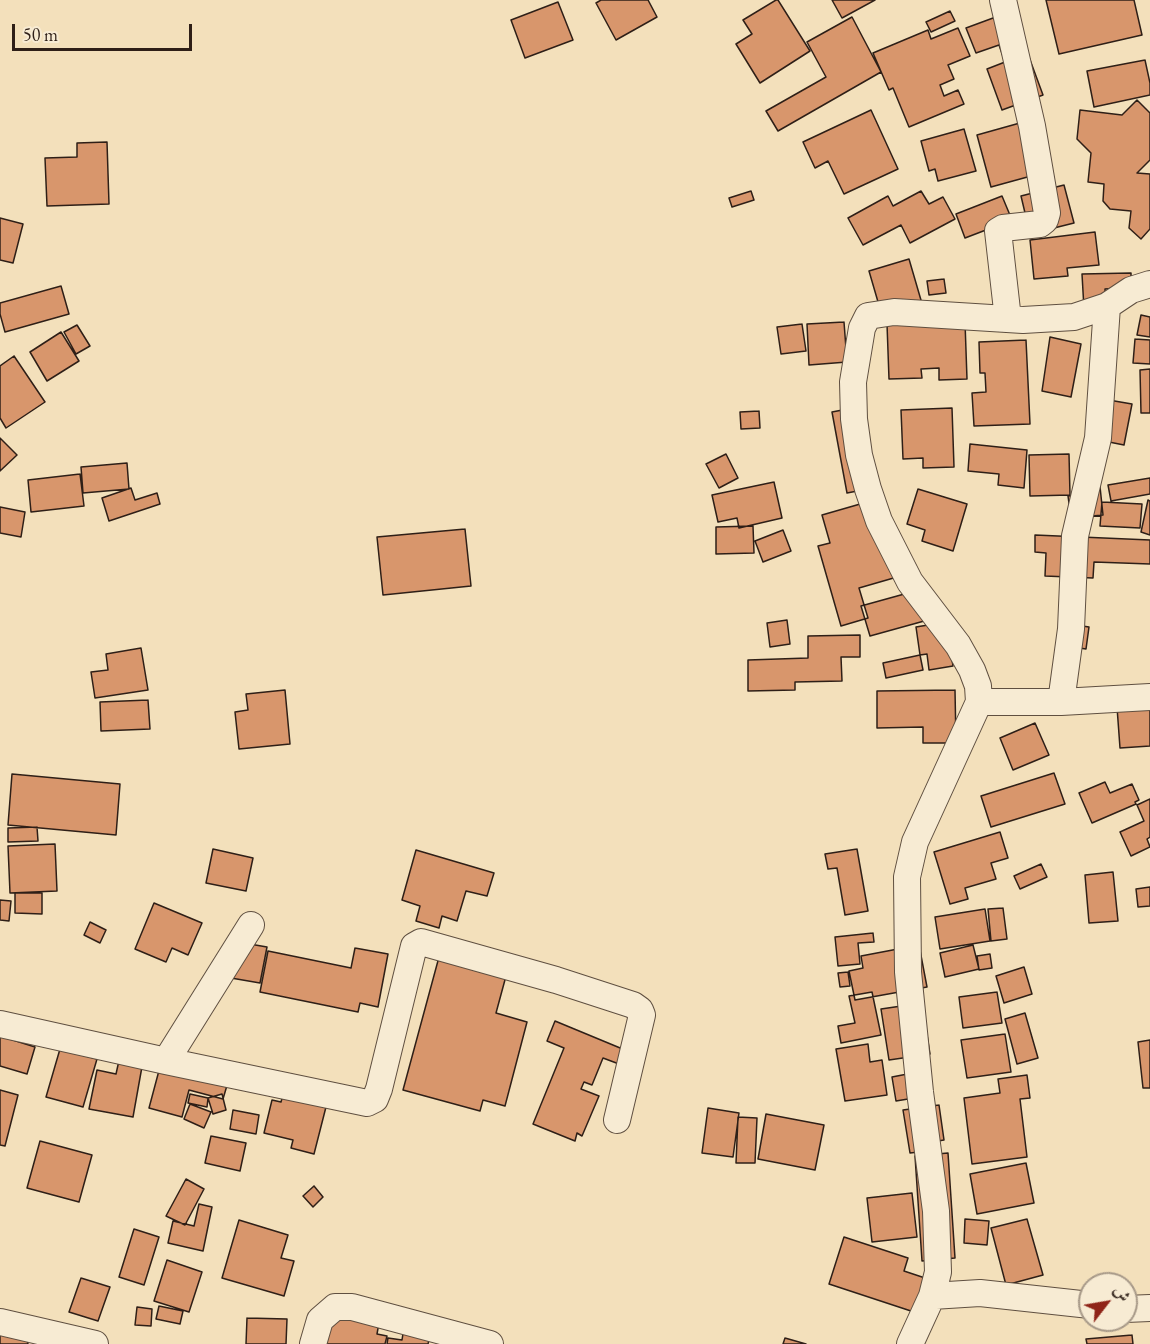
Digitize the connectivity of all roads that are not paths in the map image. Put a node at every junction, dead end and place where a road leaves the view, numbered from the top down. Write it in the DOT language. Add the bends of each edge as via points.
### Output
graph roads {
  1 [pos="1003,0"];
  2 [pos="1150,284"];
  3 [pos="1107,306"];
  4 [pos="1008,319"];
  5 [pos="1150,697"];
  6 [pos="979,702"];
  7 [pos="1061,702"];
  8 [pos="251,925"];
  9 [pos="0,1024"];
  10 [pos="166,1061"];
  11 [pos="617,1120"];
  12 [pos="932,1296"];
  13 [pos="1078,1304"];
  14 [pos="0,1322"];
  15 [pos="95,1344"];
  16 [pos="313,1344"];
  17 [pos="490,1344"];
  18 [pos="910,1344"];
  1 -- 4 [label="street" via="1047,213 1040,224 998,231"];
  2 -- 3 [label="street" via="1131,290"];
  3 -- 4 [label="street" via="1074,317"];
  3 -- 7 [label="street" via="1098,438 1075,536 1071,629"];
  4 -- 6 [label="street" via="894,312 868,316 862,328 854,382 859,455 879,521 910,582 958,645 978,686"];
  5 -- 7 [label="street"];
  6 -- 7 [label="street"];
  6 -- 12 [label="street" via="915,842 907,877 908,972 936,1211 938,1272"];
  8 -- 10 [label="street"];
  9 -- 10 [label="street"];
  10 -- 11 [label="street" via="367,1103 375,1099 414,946 421,942 556,980 639,1010 642,1015"];
  12 -- 13 [label="street" via="980,1293"];
  12 -- 18 [label="street"];
  14 -- 15 [label="street"];
  16 -- 17 [label="street" via="320,1320 335,1307 352,1307"];
}
